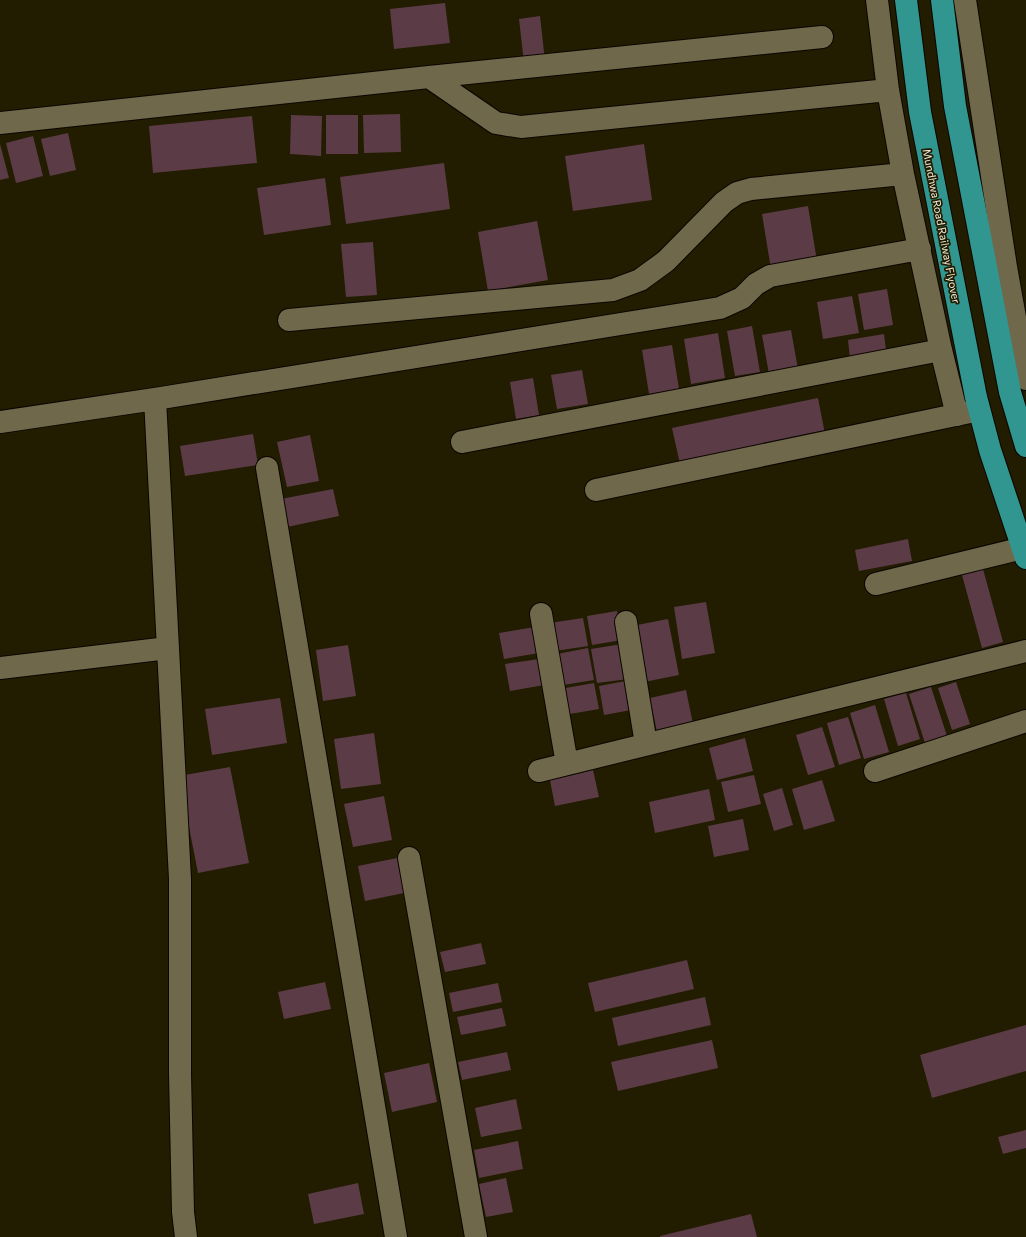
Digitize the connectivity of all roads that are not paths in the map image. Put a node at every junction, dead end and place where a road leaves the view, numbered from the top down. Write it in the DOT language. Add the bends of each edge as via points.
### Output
graph roads {
  1 [pos="878,0"];
  2 [pos="906,0"];
  3 [pos="942,0"];
  4 [pos="965,0"];
  5 [pos="822,37"];
  6 [pos="429,77"];
  7 [pos="888,90"];
  8 [pos="0,123"];
  9 [pos="903,174"];
  10 [pos="920,249"];
  11 [pos="289,320"];
  12 [pos="1021,327"];
  13 [pos="941,350"];
  14 [pos="1018,386"];
  15 [pos="155,399"];
  16 [pos="978,404"];
  17 [pos="957,415"];
  18 [pos="0,422"];
  19 [pos="1024,429"];
  20 [pos="462,442"];
  21 [pos="267,468"];
  22 [pos="596,490"];
  23 [pos="1024,553"];
  24 [pos="876,584"];
  25 [pos="541,614"];
  26 [pos="626,622"];
  27 [pos="168,648"];
  28 [pos="1026,651"];
  29 [pos="0,668"];
  30 [pos="1026,721"];
  31 [pos="646,744"];
  32 [pos="567,764"];
  33 [pos="539,771"];
  34 [pos="876,771"];
  35 [pos="408,858"];
  36 [pos="186,1237"];
  37 [pos="396,1237"];
  38 [pos="476,1237"];
  1 -- 7 [label="street"];
  2 -- 16 [label="highway, Mundhwa Road Railway Flyover" via="920,112"];
  3 -- 14 [label="highway" via="955,106"];
  4 -- 12 [label="street" via="1000,228"];
  5 -- 6 [label="street"];
  6 -- 7 [label="street" via="496,123 521,127"];
  6 -- 8 [label="street"];
  7 -- 9 [label="street"];
  9 -- 10 [label="street"];
  9 -- 11 [label="street" via="752,189 737,193 724,202 666,262 640,280 613,290"];
  10 -- 13 [label="street"];
  10 -- 15 [label="street" via="770,276 756,284 742,298 720,308"];
  12 -- 14 [label="street"];
  13 -- 17 [label="street"];
  13 -- 20 [label="street"];
  14 -- 19 [label="highway"];
  15 -- 18 [label="street"];
  15 -- 27 [label="street"];
  16 -- 17 [label="street"];
  16 -- 23 [label="highway, Mundhwa Road Railway Flyover" via="990,450"];
  17 -- 22 [label="street"];
  21 -- 37 [label="street"];
  23 -- 24 [label="street"];
  25 -- 32 [label="street"];
  26 -- 31 [label="street"];
  27 -- 29 [label="street"];
  27 -- 36 [label="street" via="180,879 182,1212"];
  28 -- 31 [label="street"];
  30 -- 34 [label="street"];
  31 -- 32 [label="street"];
  32 -- 33 [label="street"];
  35 -- 38 [label="street"];
}
